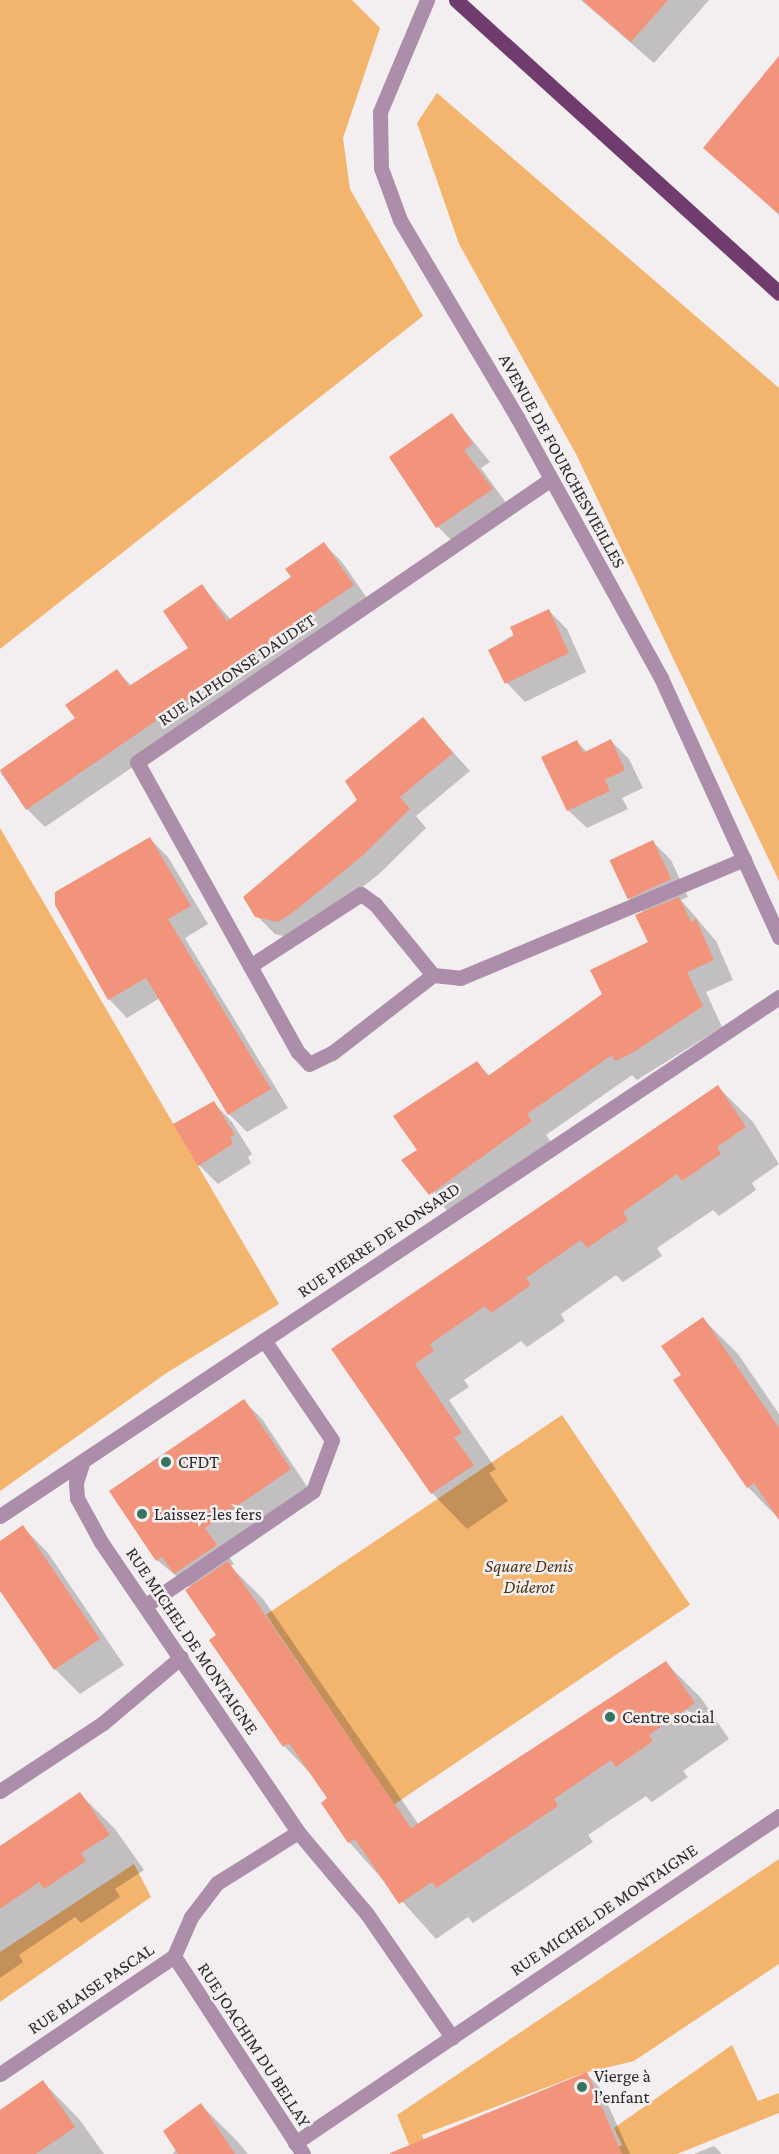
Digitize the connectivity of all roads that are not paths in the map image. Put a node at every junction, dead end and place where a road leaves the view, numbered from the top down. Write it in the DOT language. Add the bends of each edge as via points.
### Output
graph roads {
  1 [pos="427,0"];
  2 [pos="456,0"];
  3 [pos="779,293"];
  4 [pos="551,479"];
  5 [pos="744,859"];
  6 [pos="779,937"];
  7 [pos="250,966"];
  8 [pos="433,975"];
  9 [pos="779,997"];
  10 [pos="264,1340"];
  11 [pos="82,1464"];
  12 [pos="0,1516"];
  13 [pos="146,1605"];
  14 [pos="181,1657"];
  15 [pos="0,1791"];
  16 [pos="779,1816"];
  17 [pos="298,1832"];
  18 [pos="174,1956"];
  19 [pos="452,2037"];
  20 [pos="0,2074"];
  21 [pos="299,2149"];
  1 -- 4 [label="street, AVENUE DE FOURCHESVIEILLES" via="380,112 381,168 400,220"];
  2 -- 3 [label="main road"];
  4 -- 5 [label="street, AVENUE DE FOURCHESVIEILLES" via="661,678"];
  4 -- 7 [label="street, RUE ALPHONSE DAUDET" via="137,762"];
  5 -- 6 [label="street, AVENUE DE FOURCHESVIEILLES"];
  5 -- 8 [label="street" via="460,978"];
  7 -- 8 [label="street" via="361,894 375,904"];
  7 -- 8 [label="street, RUE ALPHONSE DAUDET" via="298,1052 309,1064 326,1057"];
  9 -- 10 [label="street, RUE PIERRE DE RONSARD"];
  10 -- 11 [label="street, RUE PIERRE DE RONSARD"];
  10 -- 13 [label="street" via="332,1440 313,1491"];
  11 -- 12 [label="street, RUE PIERRE DE RONSARD"];
  11 -- 13 [label="street, RUE MICHEL DE MONTAIGNE" via="76,1483 77,1498 101,1542"];
  13 -- 14 [label="street, RUE MICHEL DE MONTAIGNE"];
  14 -- 15 [label="street" via="103,1723"];
  14 -- 17 [label="street, RUE MICHEL DE MONTAIGNE"];
  16 -- 19 [label="street, RUE MICHEL DE MONTAIGNE"];
  17 -- 18 [label="street" via="217,1883 191,1917"];
  17 -- 19 [label="street, RUE MICHEL DE MONTAIGNE" via="367,1914"];
  18 -- 20 [label="street, RUE BLAISE PASCAL"];
  18 -- 21 [label="street, RUE JOACHIM DU BELLAY"];
  19 -- 21 [label="street, RUE MICHEL DE MONTAIGNE"];
}
